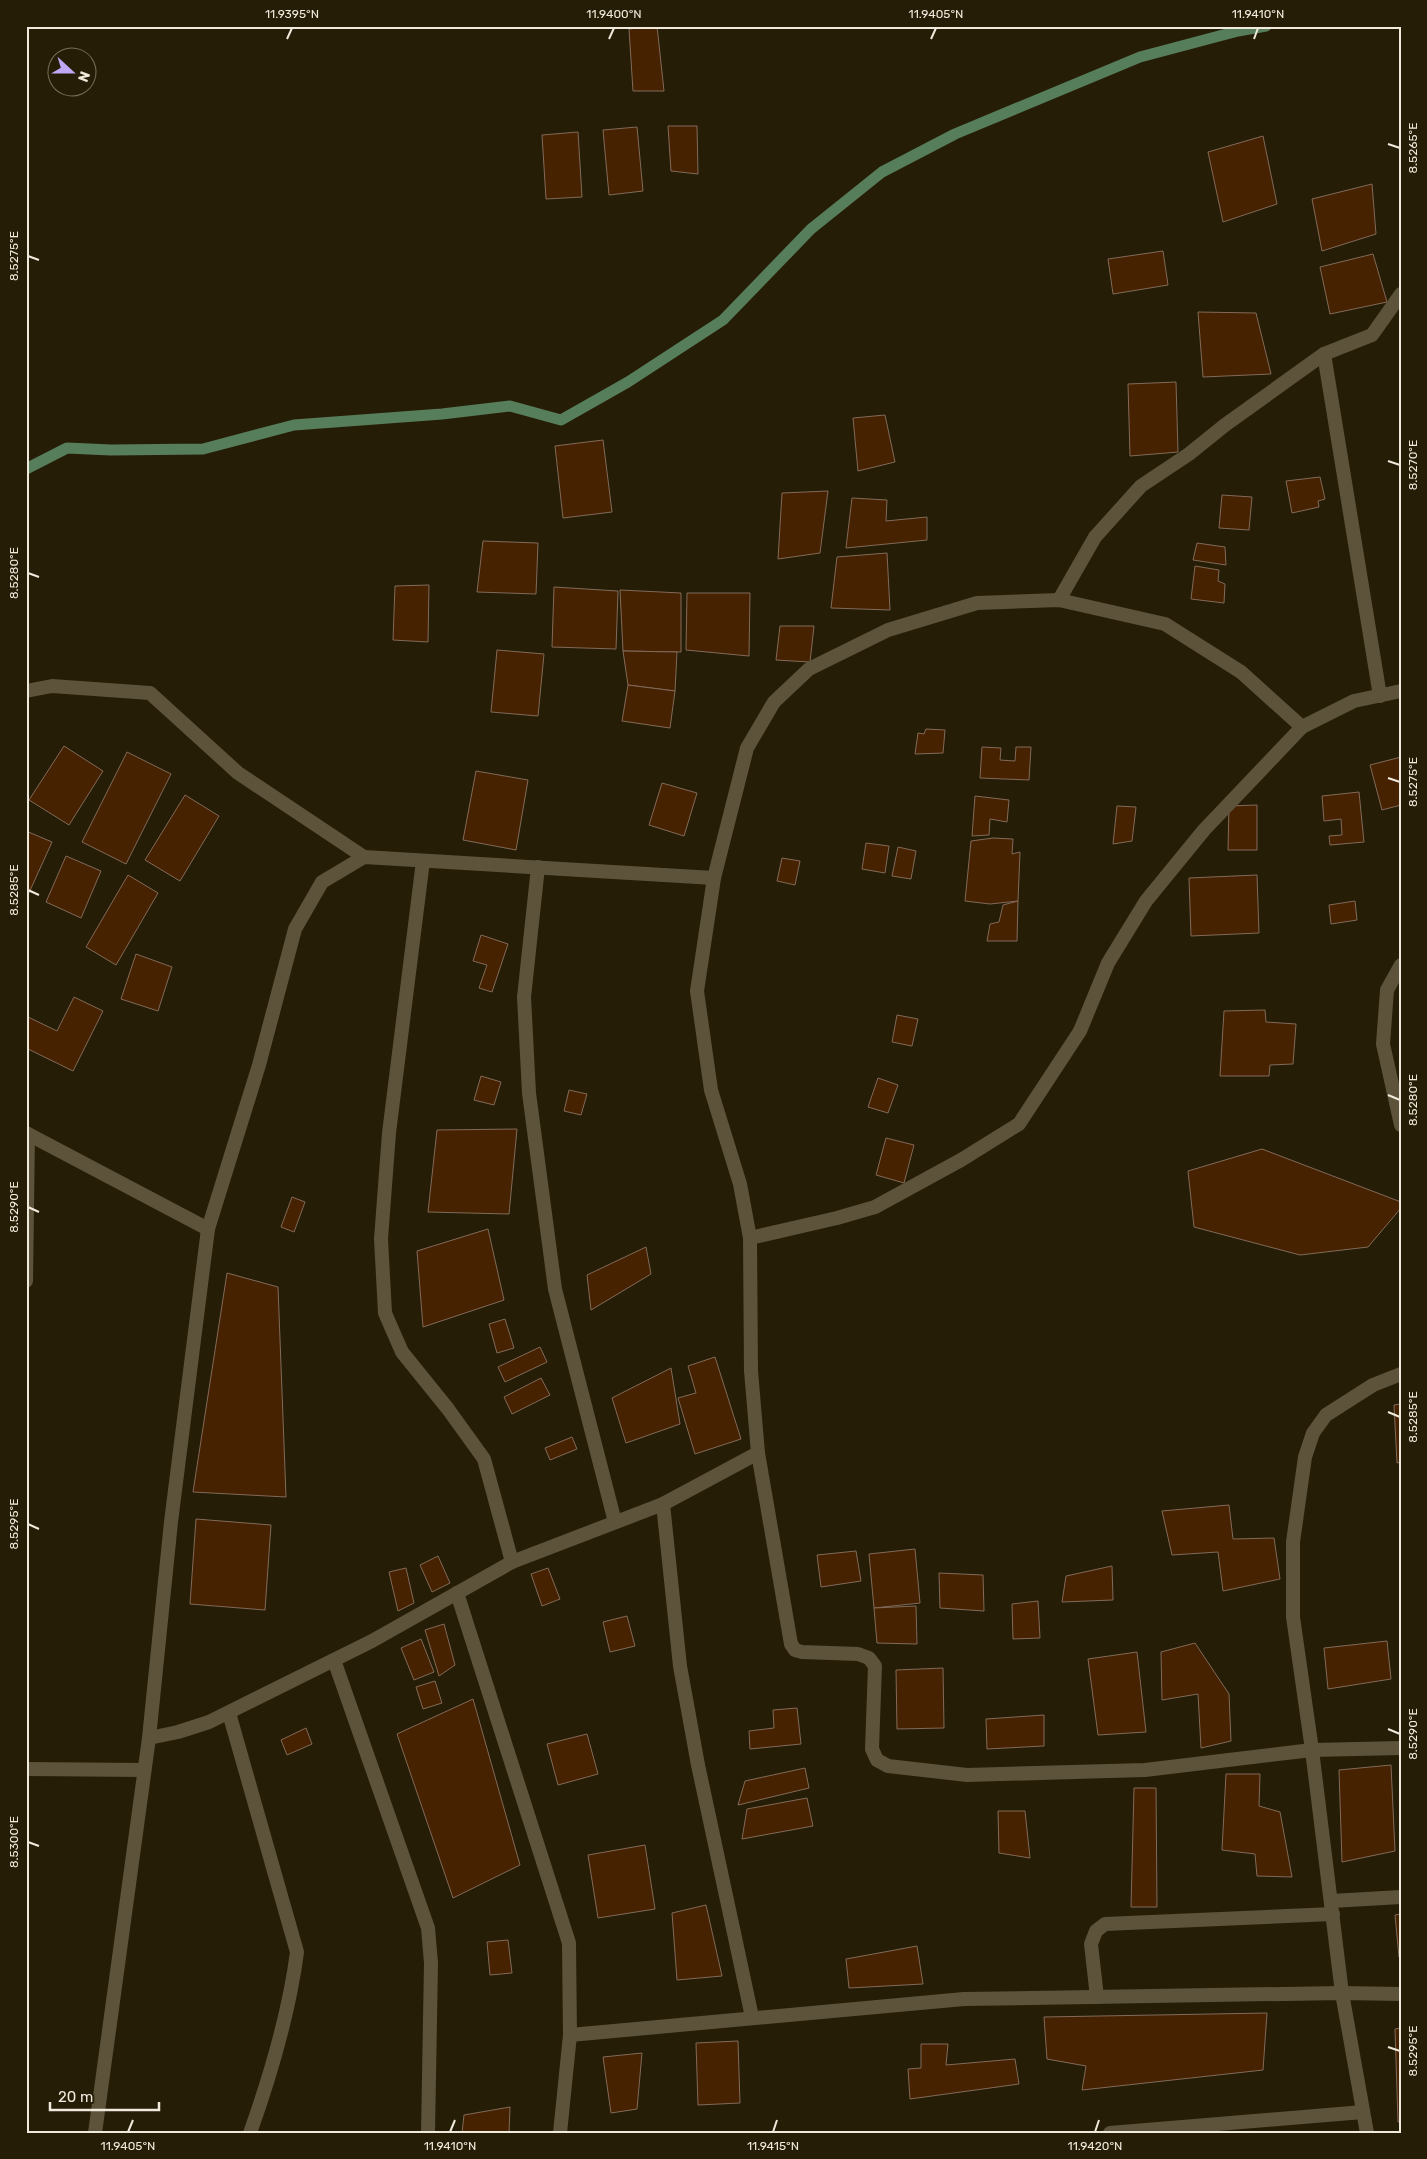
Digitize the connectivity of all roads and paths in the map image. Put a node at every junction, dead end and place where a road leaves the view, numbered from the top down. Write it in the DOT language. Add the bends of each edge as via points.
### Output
graph roads {
  1 [pos="1401,294"];
  2 [pos="1324,354"];
  3 [pos="1059,600"];
  4 [pos="26,691"];
  5 [pos="1401,691"];
  6 [pos="1380,696"];
  7 [pos="1302,727"];
  8 [pos="364,857"];
  9 [pos="424,861"];
  10 [pos="538,867"];
  11 [pos="714,878"];
  12 [pos="1401,964"];
  13 [pos="1401,1125"];
  14 [pos="27,1133"];
  15 [pos="208,1229"];
  16 [pos="750,1238"];
  17 [pos="26,1281"];
  18 [pos="1401,1374"];
  19 [pos="758,1453"];
  20 [pos="663,1504"];
  21 [pos="615,1522"];
  22 [pos="512,1562"];
  23 [pos="457,1593"];
  24 [pos="334,1660"];
  25 [pos="229,1713"];
  26 [pos="149,1738"];
  27 [pos="1401,1748"];
  28 [pos="1312,1750"];
  29 [pos="26,1769"];
  30 [pos="144,1770"];
  31 [pos="1401,1897"];
  32 [pos="1332,1908"];
  33 [pos="1342,1993"];
  34 [pos="1401,1994"];
  35 [pos="1097,1997"];
  36 [pos="752,2017"];
  37 [pos="570,2035"];
  38 [pos="1363,2112"];
  39 [pos="1114,2132"];
  40 [pos="95,2133"];
  41 [pos="250,2133"];
  42 [pos="428,2133"];
  43 [pos="560,2133"];
  44 [pos="1110,2133"];
  45 [pos="1367,2133"];
  1 -- 2 [label="street" via="1372,335"];
  2 -- 3 [label="street" via="1141,486 1095,537"];
  2 -- 6 [label="street"];
  3 -- 7 [label="street" via="1164,624 1241,672"];
  3 -- 11 [label="street" via="977,603 888,630 809,669 774,702 747,748"];
  4 -- 8 [label="street" via="52,686 150,693 238,773"];
  5 -- 6 [label="street"];
  6 -- 7 [label="street" via="1354,701"];
  7 -- 16 [label="street" via="1204,830 1146,901 1108,963 1080,1031 1019,1124 961,1160 875,1206"];
  8 -- 9 [label="street"];
  8 -- 15 [label="street" via="322,882 295,929 260,1065"];
  9 -- 10 [label="street"];
  9 -- 22 [label="street" via="389,1133 380,1239 385,1313 402,1352 484,1458"];
  10 -- 11 [label="street"];
  10 -- 21 [label="street" via="524,997 529,1093 555,1289"];
  11 -- 16 [label="street" via="698,991 711,1090 740,1184"];
  12 -- 13 [label="street" via="1387,990 1382,1044"];
  14 -- 15 [label="street"];
  14 -- 17 [label="street"];
  15 -- 26 [label="street" via="171,1522"];
  16 -- 19 [label="street" via="751,1371"];
  18 -- 28 [label="street" via="1373,1385 1326,1415 1313,1433 1305,1457 1293,1542 1293,1617"];
  19 -- 20 [label="street"];
  19 -- 28 [label="street" via="791,1644 802,1652 858,1654 869,1658 875,1666 872,1749 882,1763 977,1775 1145,1770"];
  20 -- 21 [label="street"];
  20 -- 36 [label="street" via="680,1666"];
  21 -- 22 [label="street"];
  22 -- 23 [label="street"];
  23 -- 24 [label="street"];
  23 -- 37 [label="street" via="569,1943"];
  24 -- 25 [label="street"];
  24 -- 42 [label="street" via="428,1928"];
  25 -- 26 [label="street" via="178,1732"];
  25 -- 41 [label="street" via="297,1952 294,1979 271,2075"];
  26 -- 30 [label="street"];
  27 -- 28 [label="street"];
  28 -- 32 [label="street"];
  29 -- 30 [label="street"];
  30 -- 40 [label="street"];
  31 -- 32 [label="street"];
  32 -- 33 [label="street"];
  32 -- 35 [label="street" via="1105,1924 1096,1931 1091,1944"];
  33 -- 34 [label="street"];
  33 -- 35 [label="street"];
  33 -- 38 [label="street"];
  35 -- 36 [label="street" via="964,2000"];
  36 -- 37 [label="street"];
  37 -- 43 [label="street"];
  38 -- 39 [label="street"];
  38 -- 45 [label="street"];
  39 -- 44 [label="street"];
}
